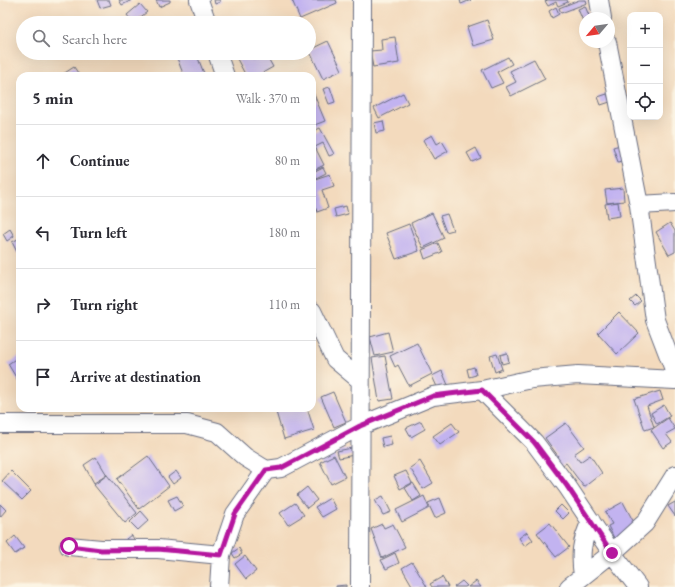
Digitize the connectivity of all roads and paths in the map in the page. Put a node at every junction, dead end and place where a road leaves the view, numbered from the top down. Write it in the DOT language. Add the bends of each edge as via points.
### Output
graph roads {
  1 [pos="199,0"];
  2 [pos="362,0"];
  3 [pos="599,0"];
  4 [pos="601,12"];
  5 [pos="205,16"];
  6 [pos="608,48"];
  7 [pos="219,60"];
  8 [pos="224,72"];
  9 [pos="675,203"];
  10 [pos="639,205"];
  11 [pos="316,319"];
  12 [pos="675,372"];
  13 [pos="360,380"];
  14 [pos="675,380"];
  15 [pos="482,390"];
  16 [pos="0,424"];
  17 [pos="360,426"];
  18 [pos="266,470"];
  19 [pos="675,475"];
  20 [pos="590,521"];
  21 [pos="69,546"];
  22 [pos="612,553"];
  23 [pos="221,555"];
  24 [pos="583,576"];
  25 [pos="219,587"];
  26 [pos="360,587"];
  27 [pos="569,587"];
  28 [pos="638,587"];
  1 -- 5 [label="street"];
  2 -- 13 [label="street"];
  3 -- 4 [label="street"];
  6 -- 10 [label="street"];
  7 -- 8 [label="street"];
  9 -- 10 [label="street"];
  10 -- 12 [label="street" via="655,320"];
  11 -- 13 [label="street" via="335,359"];
  13 -- 17 [label="street"];
  14 -- 15 [label="street" via="578,375 532,378"];
  15 -- 17 [label="street" via="433,396"];
  15 -- 20 [label="street" via="534,442"];
  16 -- 18 [label="street" via="187,424 217,432 245,457"];
  17 -- 18 [label="street" via="281,468"];
  17 -- 26 [label="street"];
  18 -- 23 [label="street" via="235,514"];
  19 -- 22 [label="street" via="645,523"];
  20 -- 22 [label="street"];
  20 -- 24 [label="street" via="582,539"];
  21 -- 23 [label="street" via="101,550 158,549"];
  22 -- 24 [label="street"];
  22 -- 28 [label="street"];
  23 -- 25 [label="street"];
  24 -- 27 [label="street"];
}
